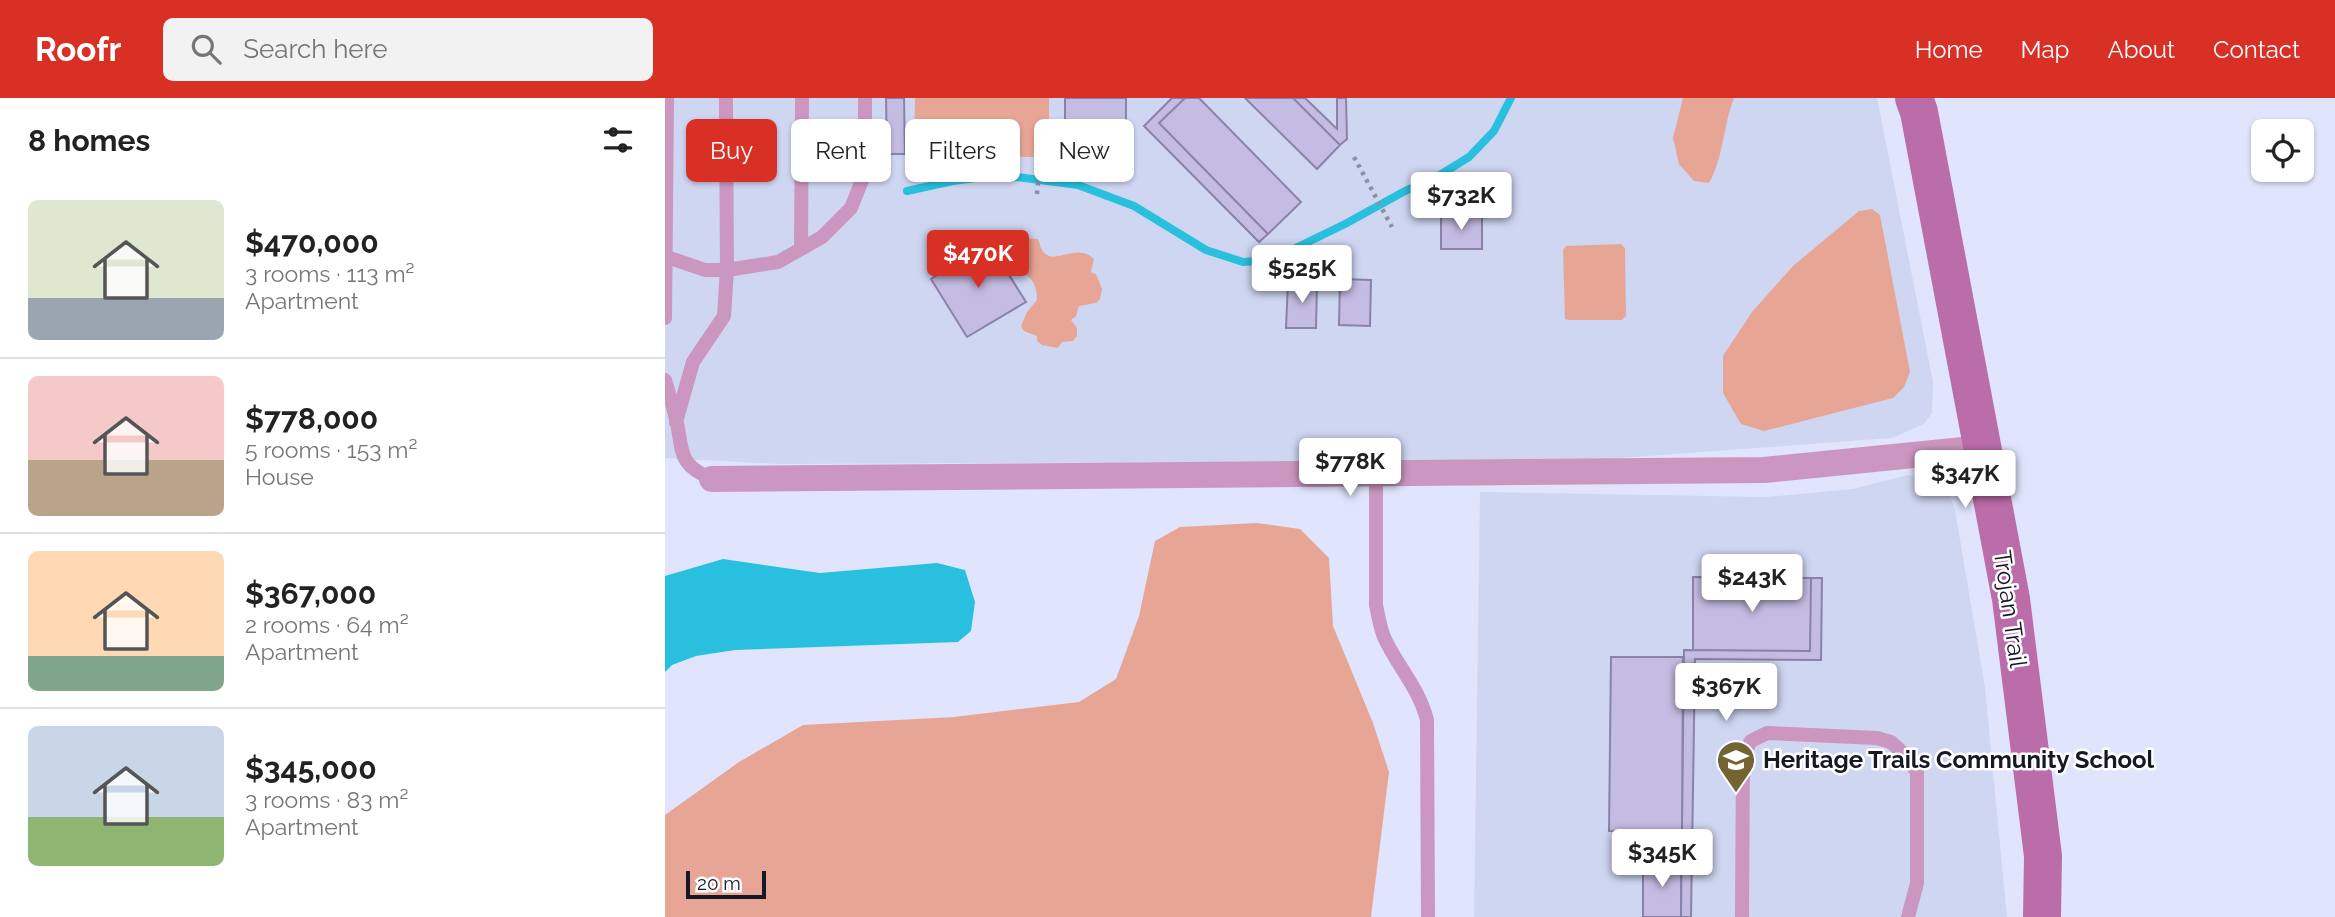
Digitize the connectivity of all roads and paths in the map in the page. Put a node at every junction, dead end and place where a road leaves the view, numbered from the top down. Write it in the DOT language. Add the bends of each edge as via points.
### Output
graph roads {
  1 [pos="667,98"];
  2 [pos="726,98"];
  3 [pos="802,98"];
  4 [pos="865,98"];
  5 [pos="1914,98"];
  6 [pos="666,119"];
  7 [pos="1354,157"];
  8 [pos="1038,182"];
  9 [pos="1037,194"];
  10 [pos="1392,227"];
  11 [pos="801,248"];
  12 [pos="667,257"];
  13 [pos="727,270"];
  14 [pos="665,318"];
  15 [pos="665,380"];
  16 [pos="677,422"];
  17 [pos="1983,448"];
  18 [pos="1377,474"];
  19 [pos="712,479"];
  20 [pos="1742,911"];
  21 [pos="1428,917"];
  22 [pos="1756,917"];
  23 [pos="1907,917"];
  24 [pos="2042,917"];
  1 -- 6 [label="lane"];
  2 -- 13 [label="lane"];
  3 -- 11 [label="lane"];
  4 -- 11 [label="lane" via="865,173 851,208 822,237"];
  5 -- 17 [label="street, Trojan Trail"];
  6 -- 12 [label="lane"];
  7 -- 10 [label="path"];
  8 -- 9 [label="path"];
  11 -- 13 [label="lane" via="778,262"];
  12 -- 13 [label="lane" via="705,270"];
  12 -- 14 [label="lane"];
  13 -- 16 [label="lane" via="724,316 693,362"];
  15 -- 16 [label="lane"];
  16 -- 19 [label="lane" via="681,453 695,471"];
  17 -- 18 [label="street" via="1764,470"];
  17 -- 24 [label="street, Trojan Trail" via="2011,599 2043,856"];
  18 -- 19 [label="street"];
  18 -- 21 [label="lane" via="1376,605 1384,636 1418,693 1427,720"];
  20 -- 22 [label="lane"];
  20 -- 23 [label="lane" via="1743,755 1751,741 1767,733 1877,738 1891,742 1904,754 1917,772 1917,883"];
}
